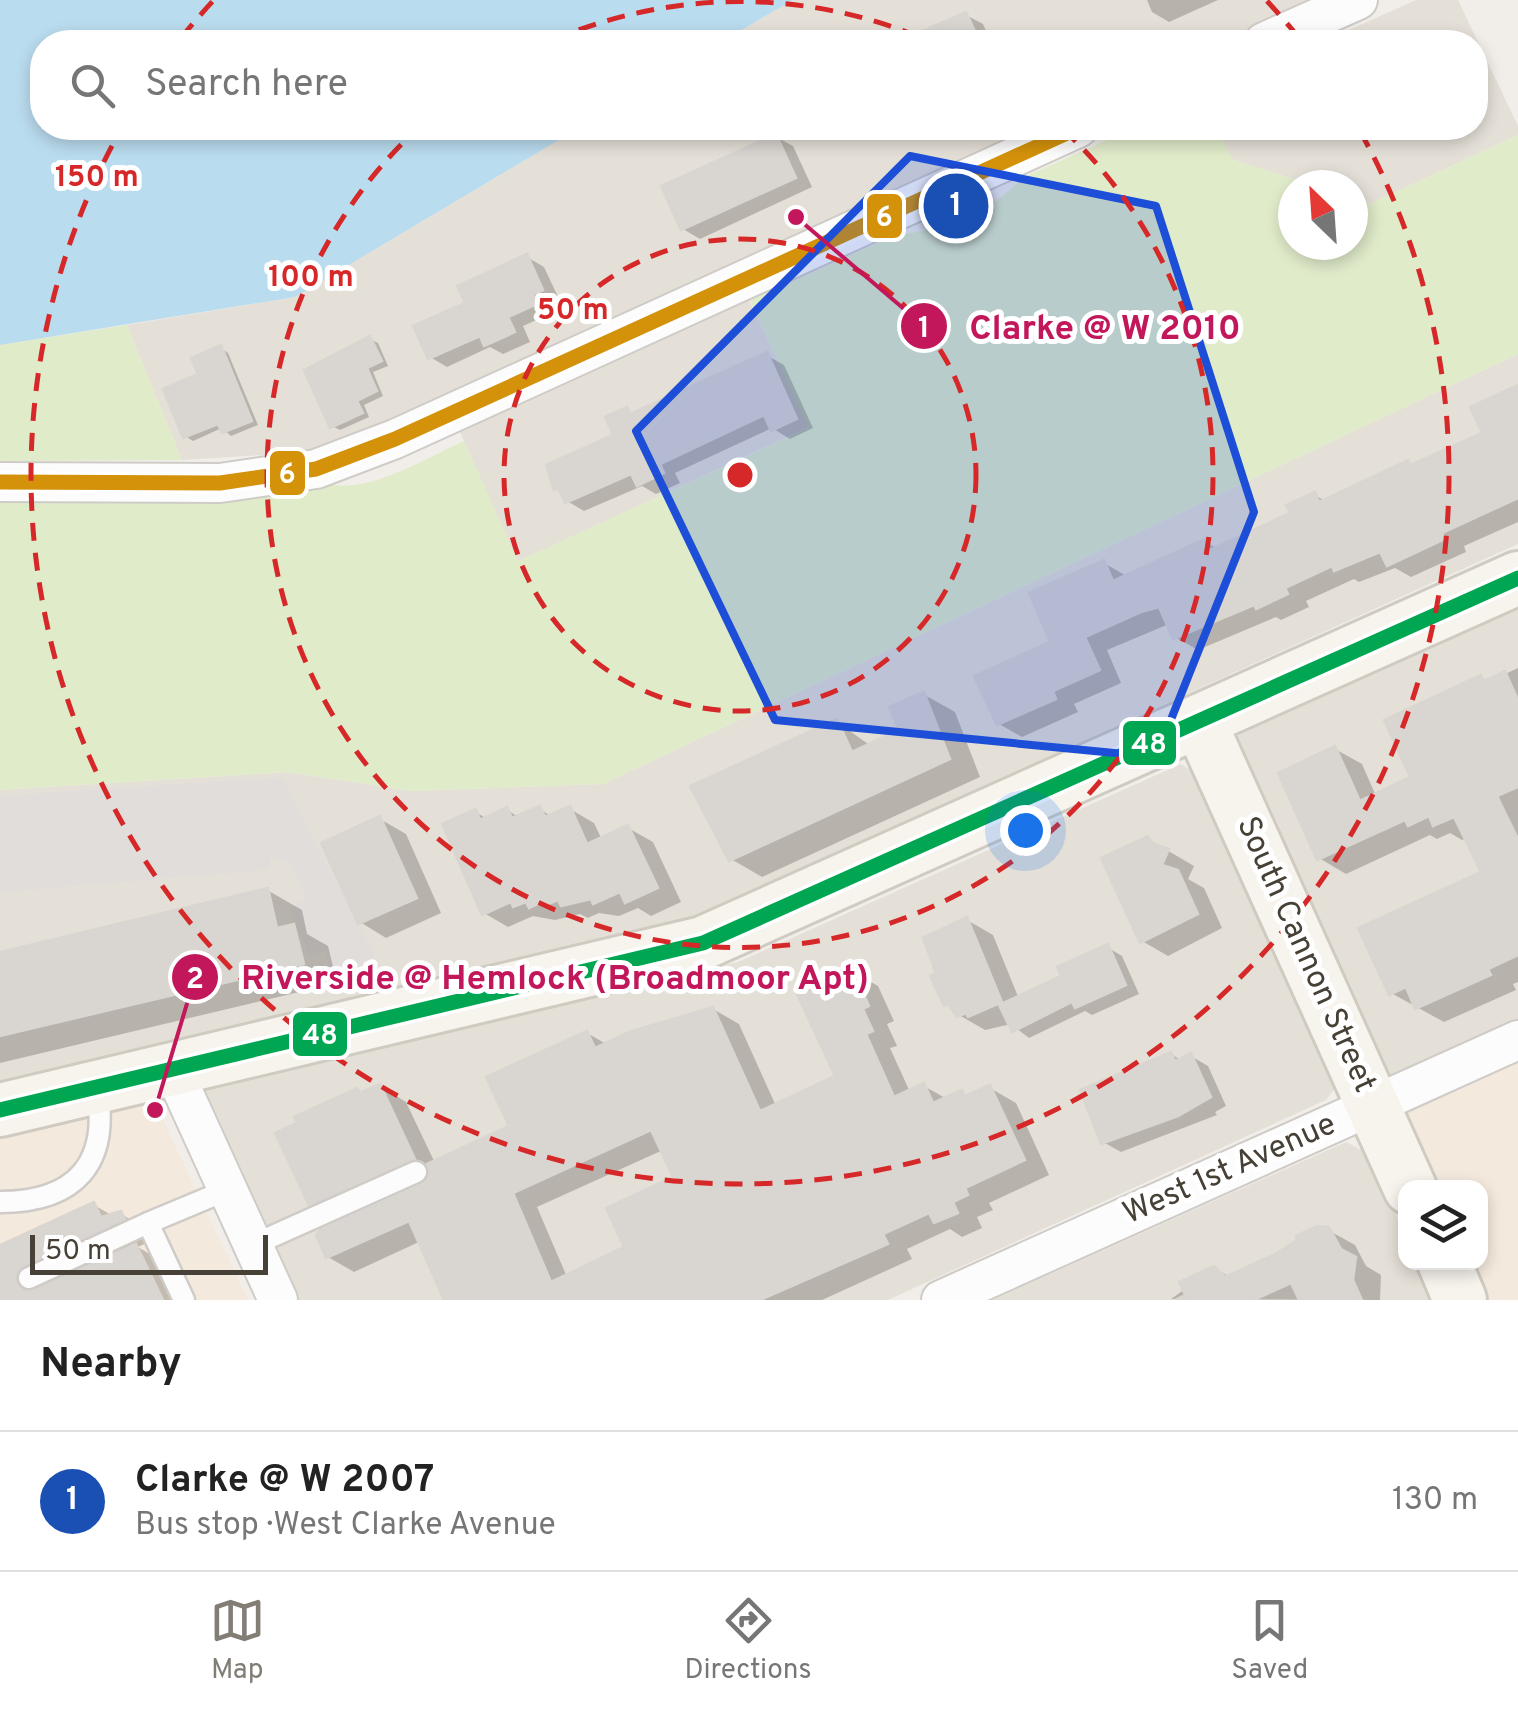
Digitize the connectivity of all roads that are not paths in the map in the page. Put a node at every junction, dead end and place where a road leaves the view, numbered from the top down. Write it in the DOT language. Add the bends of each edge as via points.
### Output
graph roads {
  1 [pos="1358,0"];
  2 [pos="1291,30"];
  3 [pos="1052,140"];
  4 [pos="0,482"];
  5 [pos="1518,578"];
  6 [pos="1200,723"];
  7 [pos="1518,1040"];
  8 [pos="174,1072"];
  9 [pos="97,1089"];
  10 [pos="1374,1106"];
  11 [pos="0,1110"];
  12 [pos="416,1172"];
  13 [pos="1406,1180"];
  14 [pos="228,1190"];
  15 [pos="0,1202"];
  16 [pos="148,1223"];
  17 [pos="253,1245"];
  18 [pos="1447,1270"];
  19 [pos="29,1278"];
  20 [pos="184,1300"];
  21 [pos="278,1300"];
  22 [pos="941,1300"];
  23 [pos="1460,1300"];
  1 -- 2 [label="street"];
  3 -- 4 [label="street" via="316,469 220,483"];
  5 -- 6 [label="main road"];
  6 -- 8 [label="main road" via="703,943"];
  6 -- 10 [label="main road, South Cannon Street"];
  7 -- 10 [label="street, West 1st Avenue"];
  8 -- 9 [label="main road"];
  8 -- 14 [label="street"];
  9 -- 11 [label="main road"];
  9 -- 15 [label="lane" via="99,1147 72,1185 22,1202"];
  10 -- 13 [label="main road, South Cannon Street"];
  10 -- 22 [label="street, West 1st Avenue"];
  12 -- 17 [label="lane"];
  14 -- 16 [label="lane"];
  14 -- 17 [label="street"];
  16 -- 19 [label="lane"];
  16 -- 20 [label="lane"];
  17 -- 21 [label="street"];
  18 -- 23 [label="main road"];
}
